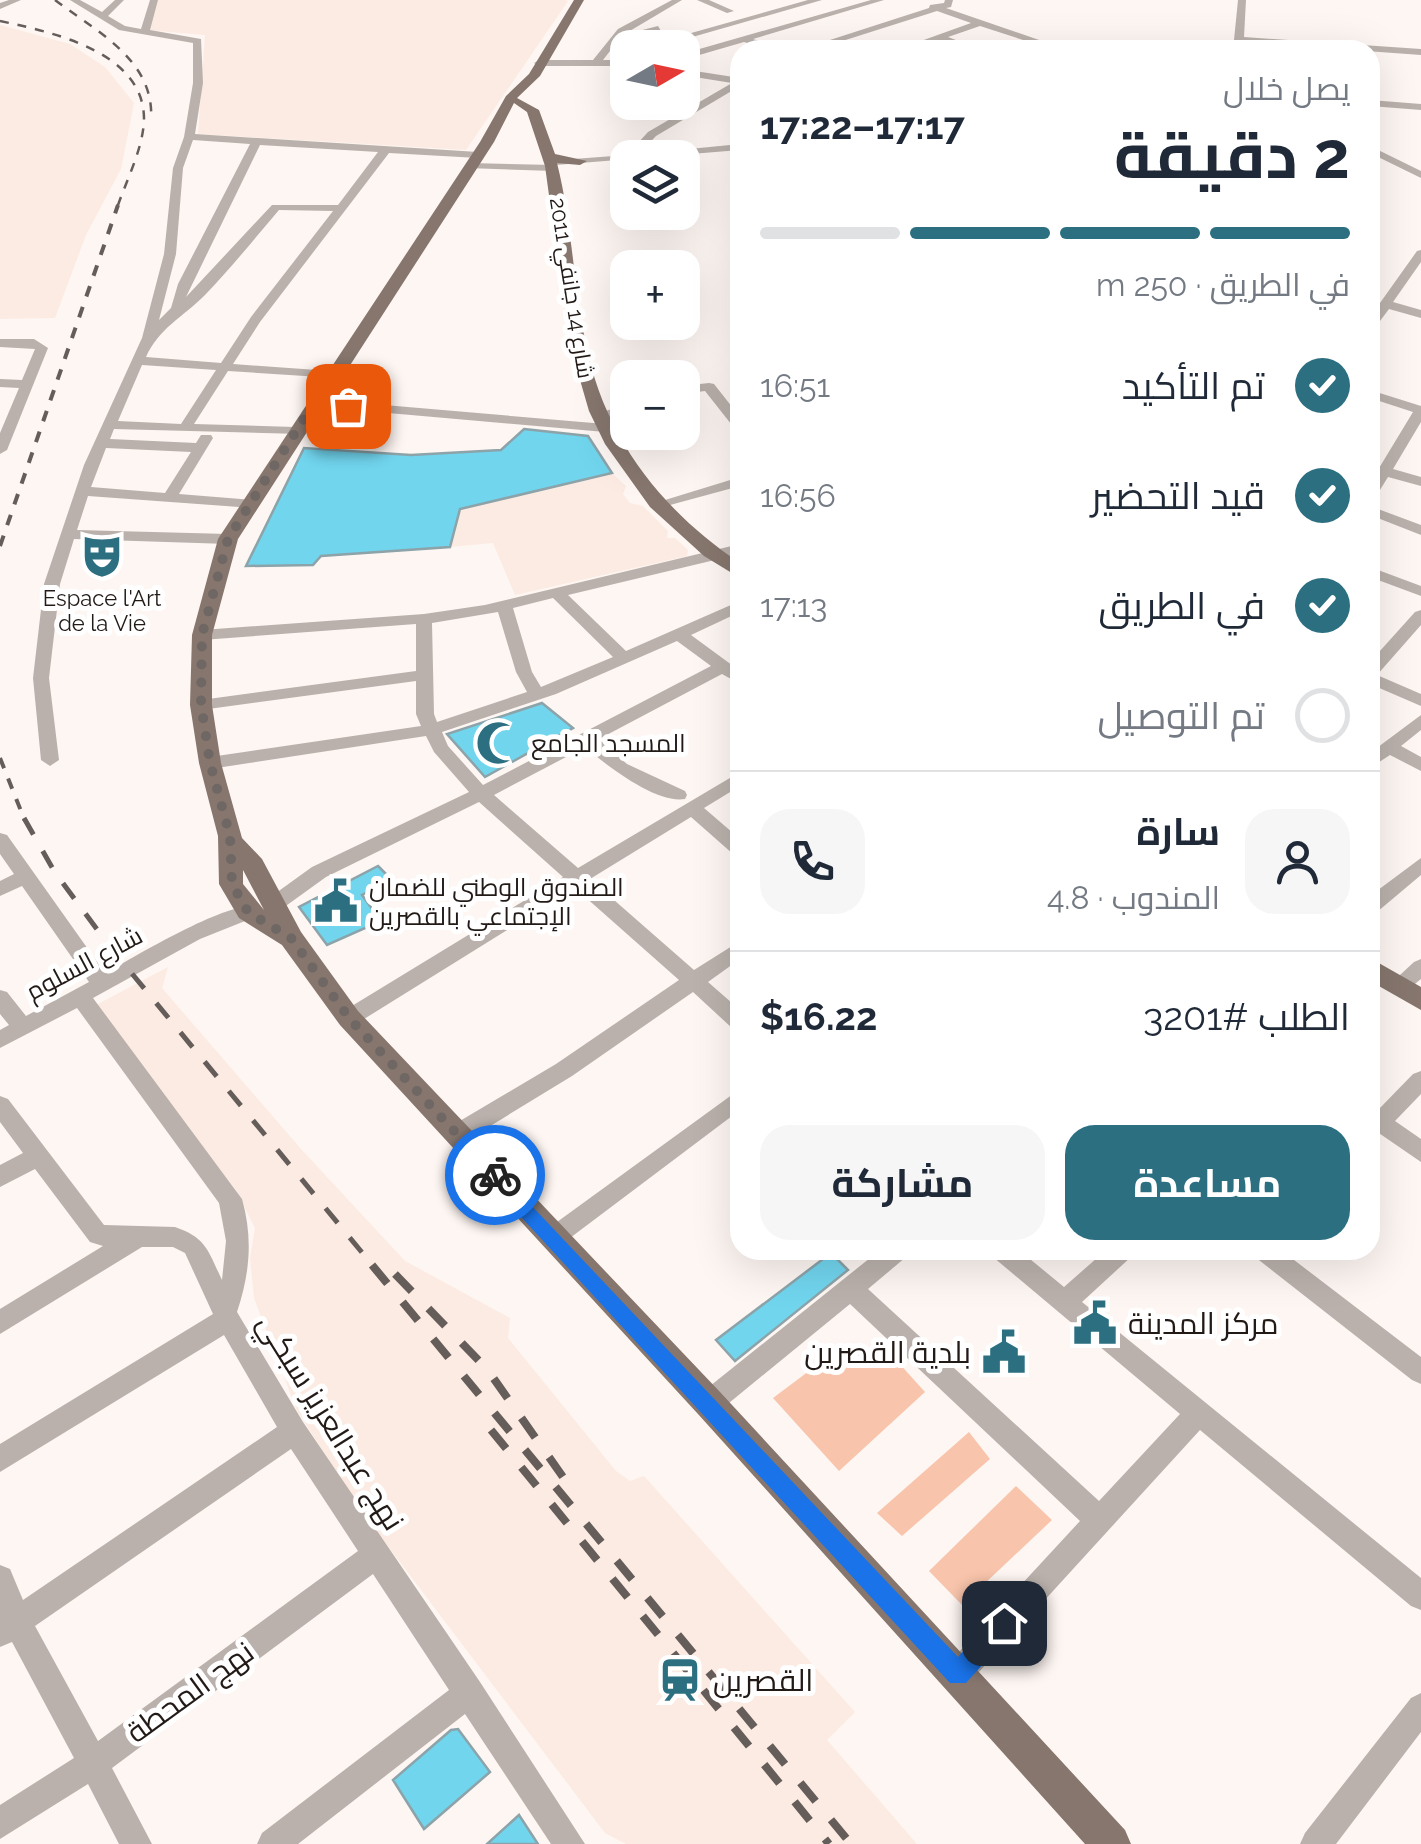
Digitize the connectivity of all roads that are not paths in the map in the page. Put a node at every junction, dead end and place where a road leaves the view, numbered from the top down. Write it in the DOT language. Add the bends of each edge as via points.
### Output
graph roads {
  1 [pos="17,0"];
  2 [pos="120,0"];
  3 [pos="154,0"];
  4 [pos="579,0"];
  5 [pos="678,0"];
  6 [pos="701,0"];
  7 [pos="771,0"];
  8 [pos="818,0"];
  9 [pos="880,0"];
  10 [pos="912,0"];
  11 [pos="949,0"];
  12 [pos="1242,0"];
  13 [pos="79,1"];
  14 [pos="729,4"];
  15 [pos="0,6"];
  16 [pos="797,6"];
  17 [pos="933,7"];
  18 [pos="103,16"];
  19 [pos="761,16"];
  20 [pos="824,16"];
  21 [pos="980,23"];
  22 [pos="672,26"];
  23 [pos="789,26"];
  24 [pos="713,28"];
  25 [pos="624,30"];
  26 [pos="655,30"];
  27 [pos="860,30"];
  28 [pos="144,32"];
  29 [pos="700,32"];
  30 [pos="940,37"];
  31 [pos="745,40"];
  32 [pos="832,40"];
  33 [pos="931,40"];
  34 [pos="949,40"];
  35 [pos="1032,40"];
  36 [pos="1238,40"];
  37 [pos="610,44"];
  38 [pos="730,44"];
  39 [pos="726,45"];
  40 [pos="1380,50"];
  41 [pos="700,52"];
  42 [pos="1421,52"];
  43 [pos="610,56"];
  44 [pos="598,59"];
  45 [pos="610,61"];
  46 [pos="700,61"];
  47 [pos="537,69"];
  48 [pos="700,76"];
  49 [pos="730,83"];
  50 [pos="730,90"];
  51 [pos="523,100"];
  52 [pos="1380,103"];
  53 [pos="1421,107"];
  54 [pos="189,137"];
  55 [pos="257,140"];
  56 [pos="647,140"];
  57 [pos="730,141"];
  58 [pos="730,148"];
  59 [pos="386,149"];
  60 [pos="719,150"];
  61 [pos="700,152"];
  62 [pos="1380,154"];
  63 [pos="610,159"];
  64 [pos="474,161"];
  65 [pos="580,161"];
  66 [pos="552,165"];
  67 [pos="1421,174"];
  68 [pos="342,208"];
  69 [pos="1420,258"];
  70 [pos="1386,304"];
  71 [pos="178,308"];
  72 [pos="1380,312"];
  73 [pos="1421,314"];
  74 [pos="148,338"];
  75 [pos="0,343"];
  76 [pos="140,361"];
  77 [pos="226,366"];
  78 [pos="331,375"];
  79 [pos="0,384"];
  80 [pos="28,384"];
  81 [pos="700,388"];
  82 [pos="1380,397"];
  83 [pos="314,403"];
  84 [pos="730,413"];
  85 [pos="610,417"];
  86 [pos="602,422"];
  87 [pos="108,425"];
  88 [pos="211,427"];
  89 [pos="185,428"];
  90 [pos="295,431"];
  91 [pos="1404,438"];
  92 [pos="100,443"];
  93 [pos="1421,444"];
  94 [pos="201,448"];
  95 [pos="0,450"];
  96 [pos="1384,471"];
  97 [pos="1380,478"];
  98 [pos="1421,482"];
  99 [pos="730,483"];
  100 [pos="82,492"];
  101 [pos="169,499"];
  102 [pos="254,504"];
  103 [pos="659,504"];
  104 [pos="1380,514"];
  105 [pos="1421,530"];
  106 [pos="68,534"];
  107 [pos="228,539"];
  108 [pos="730,553"];
  109 [pos="714,557"];
  110 [pos="730,566"];
  111 [pos="1380,576"];
  112 [pos="1421,591"];
  113 [pos="557,593"];
  114 [pos="504,606"];
  115 [pos="730,611"];
  116 [pos="1421,616"];
  117 [pos="424,619"];
  118 [pos="679,634"];
  119 [pos="202,635"];
  120 [pos="626,660"];
  121 [pos="1380,663"];
  122 [pos="722,667"];
  123 [pos="730,672"];
  124 [pos="422,675"];
  125 [pos="1380,680"];
  126 [pos="537,695"];
  127 [pos="1421,701"];
  128 [pos="201,704"];
  129 [pos="1421,721"];
  130 [pos="431,730"];
  131 [pos="587,739"];
  132 [pos="1389,747"];
  133 [pos="1380,754"];
  134 [pos="50,760"];
  135 [pos="210,763"];
  136 [pos="1421,765"];
  137 [pos="730,782"];
  138 [pos="480,794"];
  139 [pos="684,801"];
  140 [pos="0,840"];
  141 [pos="230,840"];
  142 [pos="730,840"];
  143 [pos="1420,867"];
  144 [pos="577,874"];
  145 [pos="24,877"];
  146 [pos="0,889"];
  147 [pos="270,894"];
  148 [pos="1380,899"];
  149 [pos="242,903"];
  150 [pos="291,938"];
  151 [pos="730,956"];
  152 [pos="1421,967"];
  153 [pos="1380,974"];
  154 [pos="693,980"];
  155 [pos="103,986"];
  156 [pos="1398,986"];
  157 [pos="80,996"];
  158 [pos="0,998"];
  159 [pos="1421,1000"];
  160 [pos="730,1013"];
  161 [pos="349,1018"];
  162 [pos="22,1027"];
  163 [pos="0,1040"];
  164 [pos="1421,1080"];
  165 [pos="0,1105"];
  166 [pos="730,1105"];
  167 [pos="1380,1115"];
  168 [pos="1380,1123"];
  169 [pos="456,1134"];
  170 [pos="1421,1152"];
  171 [pos="37,1156"];
  172 [pos="0,1177"];
  173 [pos="137,1236"];
  174 [pos="554,1237"];
  175 [pos="886,1260"];
  176 [pos="1013,1260"];
  177 [pos="1111,1260"];
  178 [pos="1276,1260"];
  179 [pos="851,1290"];
  180 [pos="1062,1303"];
  181 [pos="226,1315"];
  182 [pos="0,1323"];
  183 [pos="1421,1372"];
  184 [pos="709,1403"];
  185 [pos="1198,1414"];
  186 [pos="294,1431"];
  187 [pos="0,1458"];
  188 [pos="1098,1519"];
  189 [pos="376,1556"];
  190 [pos="0,1579"];
  191 [pos="1421,1596"];
  192 [pos="8,1626"];
  193 [pos="958,1674"];
  194 [pos="470,1692"];
  195 [pos="1421,1708"];
  196 [pos="93,1763"];
  197 [pos="0,1823"];
  198 [pos="136,1844"];
  199 [pos="272,1844"];
  200 [pos="569,1844"];
  201 [pos="1111,1844"];
  202 [pos="1316,1844"];
  1 -- 15 [label="street"];
  2 -- 18 [label="street"];
  3 -- 28 [label="street"];
  4 -- 47 [label="main road"];
  5 -- 25 [label="street"];
  6 -- 14 [label="street" via="712,10"];
  7 -- 14 [label="street"];
  8 -- 16 [label="street"];
  9 -- 20 [label="street"];
  10 -- 17 [label="street"];
  11 -- 17 [label="street"];
  12 -- 36 [label="street"];
  13 -- 18 [label="street"];
  16 -- 19 [label="street"];
  16 -- 20 [label="street"];
  17 -- 21 [label="street"];
  17 -- 27 [label="street"];
  18 -- 28 [label="street"];
  19 -- 23 [label="street"];
  19 -- 24 [label="street"];
  20 -- 23 [label="street"];
  20 -- 27 [label="street"];
  21 -- 30 [label="street"];
  21 -- 35 [label="street"];
  22 -- 26 [label="street"];
  23 -- 31 [label="street"];
  24 -- 29 [label="street"];
  24 -- 31 [label="street"];
  27 -- 32 [label="street"];
  28 -- 54 [label="street" via="198,41"];
  30 -- 33 [label="street"];
  30 -- 34 [label="street"];
  37 -- 44 [label="street"];
  38 -- 39 [label="street"];
  39 -- 41 [label="street"];
  39 -- 46 [label="street"];
  40 -- 42 [label="street"];
  43 -- 44 [label="street"];
  44 -- 45 [label="street"];
  44 -- 47 [label="street"];
  47 -- 51 [label="main road"];
  47 -- 51 [label="main road"];
  48 -- 49 [label="street"];
  50 -- 56 [label="street"];
  51 -- 64 [label="main road"];
  51 -- 66 [label="main road, شارع 14 جانفي 2011" via="534,110"];
  52 -- 53 [label="street"];
  54 -- 55 [label="street"];
  54 -- 74 [label="street"];
  55 -- 59 [label="street"];
  55 -- 71 [label="street"];
  57 -- 60 [label="street"];
  58 -- 60 [label="street"];
  59 -- 64 [label="street"];
  59 -- 68 [label="street"];
  60 -- 61 [label="street"];
  62 -- 67 [label="street"];
  63 -- 65 [label="street"];
  64 -- 66 [label="street"];
  64 -- 78 [label="main road"];
  65 -- 66 [label="main road"];
  66 -- 86 [label="main road, شارع 14 جانفي 2011" via="577,342"];
  68 -- 71 [label="street" via="276,207 198,295"];
  68 -- 77 [label="street"];
  69 -- 70 [label="street"];
  70 -- 72 [label="street"];
  70 -- 73 [label="street"];
  71 -- 74 [label="street"];
  74 -- 76 [label="street"];
  75 -- 80 [label="street" via="42,348"];
  76 -- 77 [label="street"];
  76 -- 87 [label="street"];
  77 -- 78 [label="street"];
  77 -- 89 [label="street"];
  78 -- 83 [label="main road"];
  79 -- 80 [label="street"];
  80 -- 95 [label="street"];
  81 -- 84 [label="street" via="709,387"];
  82 -- 91 [label="street" via="1421,410"];
  83 -- 86 [label="street"];
  83 -- 90 [label="main road"];
  85 -- 86 [label="street"];
  86 -- 103 [label="main road, شارع 14 جانفي 2011"];
  87 -- 89 [label="street"];
  87 -- 92 [label="street"];
  88 -- 89 [label="street"];
  88 -- 90 [label="street"];
  88 -- 94 [label="street"];
  90 -- 102 [label="main road"];
  91 -- 93 [label="street"];
  91 -- 96 [label="street"];
  92 -- 94 [label="street"];
  92 -- 100 [label="street"];
  94 -- 101 [label="street"];
  96 -- 97 [label="street"];
  96 -- 98 [label="street"];
  99 -- 103 [label="street"];
  100 -- 101 [label="street"];
  100 -- 106 [label="street"];
  101 -- 102 [label="street"];
  102 -- 107 [label="main road"];
  103 -- 109 [label="main road, شارع 14 جانفي 2011"];
  104 -- 105 [label="street"];
  106 -- 107 [label="street"];
  106 -- 134 [label="street" via="42,648"];
  107 -- 119 [label="main road"];
  108 -- 109 [label="street"];
  109 -- 110 [label="main road, شارع 14 جانفي 2011"];
  109 -- 113 [label="street"];
  111 -- 112 [label="street"];
  113 -- 114 [label="street"];
  113 -- 120 [label="street"];
  114 -- 117 [label="street"];
  114 -- 126 [label="street"];
  115 -- 118 [label="street"];
  116 -- 121 [label="street"];
  117 -- 119 [label="street"];
  117 -- 124 [label="street"];
  118 -- 120 [label="street"];
  118 -- 122 [label="street"];
  119 -- 128 [label="main road"];
  120 -- 126 [label="street"];
  122 -- 123 [label="street"];
  122 -- 131 [label="street"];
  124 -- 128 [label="street"];
  124 -- 130 [label="street"];
  125 -- 127 [label="street"];
  126 -- 130 [label="street"];
  128 -- 135 [label="main road"];
  129 -- 132 [label="street"];
  130 -- 135 [label="street"];
  130 -- 138 [label="street"];
  131 -- 138 [label="street"];
  131 -- 139 [label="street" via="621,768"];
  132 -- 133 [label="street"];
  132 -- 136 [label="street"];
  135 -- 141 [label="main road"];
  137 -- 139 [label="street"];
  138 -- 144 [label="street"];
  138 -- 147 [label="street"];
  139 -- 142 [label="street"];
  139 -- 144 [label="street"];
  140 -- 145 [label="street"];
  141 -- 147 [label="main road"];
  141 -- 149 [label="main road" via="229,872"];
  143 -- 148 [label="street"];
  144 -- 154 [label="street"];
  144 -- 161 [label="street"];
  145 -- 146 [label="street"];
  145 -- 155 [label="street"];
  147 -- 149 [label="main road"];
  147 -- 150 [label="main road"];
  149 -- 150 [label="main road"];
  149 -- 155 [label="street, شارع السلوم"];
  150 -- 161 [label="main road"];
  151 -- 154 [label="street"];
  152 -- 156 [label="street"];
  153 -- 156 [label="main road"];
  154 -- 160 [label="street"];
  154 -- 169 [label="street" via="564,1070"];
  155 -- 157 [label="street, شارع السلوم"];
  156 -- 159 [label="main road"];
  157 -- 162 [label="street, شارع السلوم"];
  157 -- 181 [label="street" via="230,1199 238,1264"];
  158 -- 162 [label="street"];
  161 -- 169 [label="main road"];
  162 -- 163 [label="street, شارع السلوم"];
  164 -- 167 [label="street"];
  165 -- 171 [label="street, نهج عبدالعزيز سبكي"];
  166 -- 174 [label="street"];
  168 -- 170 [label="street"];
  169 -- 174 [label="main road"];
  171 -- 172 [label="street"];
  171 -- 173 [label="street, نهج عبدالعزيز سبكي" via="98,1235"];
  173 -- 181 [label="street, نهج عبدالعزيز سبكي" via="194,1246"];
  173 -- 182 [label="street"];
  174 -- 184 [label="main road"];
  175 -- 179 [label="street"];
  176 -- 180 [label="street"];
  177 -- 180 [label="street"];
  178 -- 183 [label="street"];
  179 -- 184 [label="street"];
  179 -- 188 [label="street"];
  180 -- 185 [label="street"];
  181 -- 186 [label="street, نهج عبدالعزيز سبكي"];
  181 -- 187 [label="street"];
  184 -- 193 [label="main road"];
  185 -- 188 [label="street"];
  185 -- 191 [label="street"];
  186 -- 189 [label="street, نهج عبدالعزيز سبكي"];
  186 -- 192 [label="street"];
  188 -- 193 [label="street"];
  189 -- 194 [label="street, نهج عبدالعزيز سبكي"];
  189 -- 196 [label="street, نهج المحطة"];
  190 -- 192 [label="street"];
  192 -- 196 [label="street"];
  193 -- 201 [label="main road"];
  194 -- 199 [label="street"];
  194 -- 200 [label="street, نهج عبدالعزيز سبكي"];
  195 -- 202 [label="street"];
  196 -- 197 [label="street, نهج المحطة"];
  196 -- 198 [label="street"];
}
